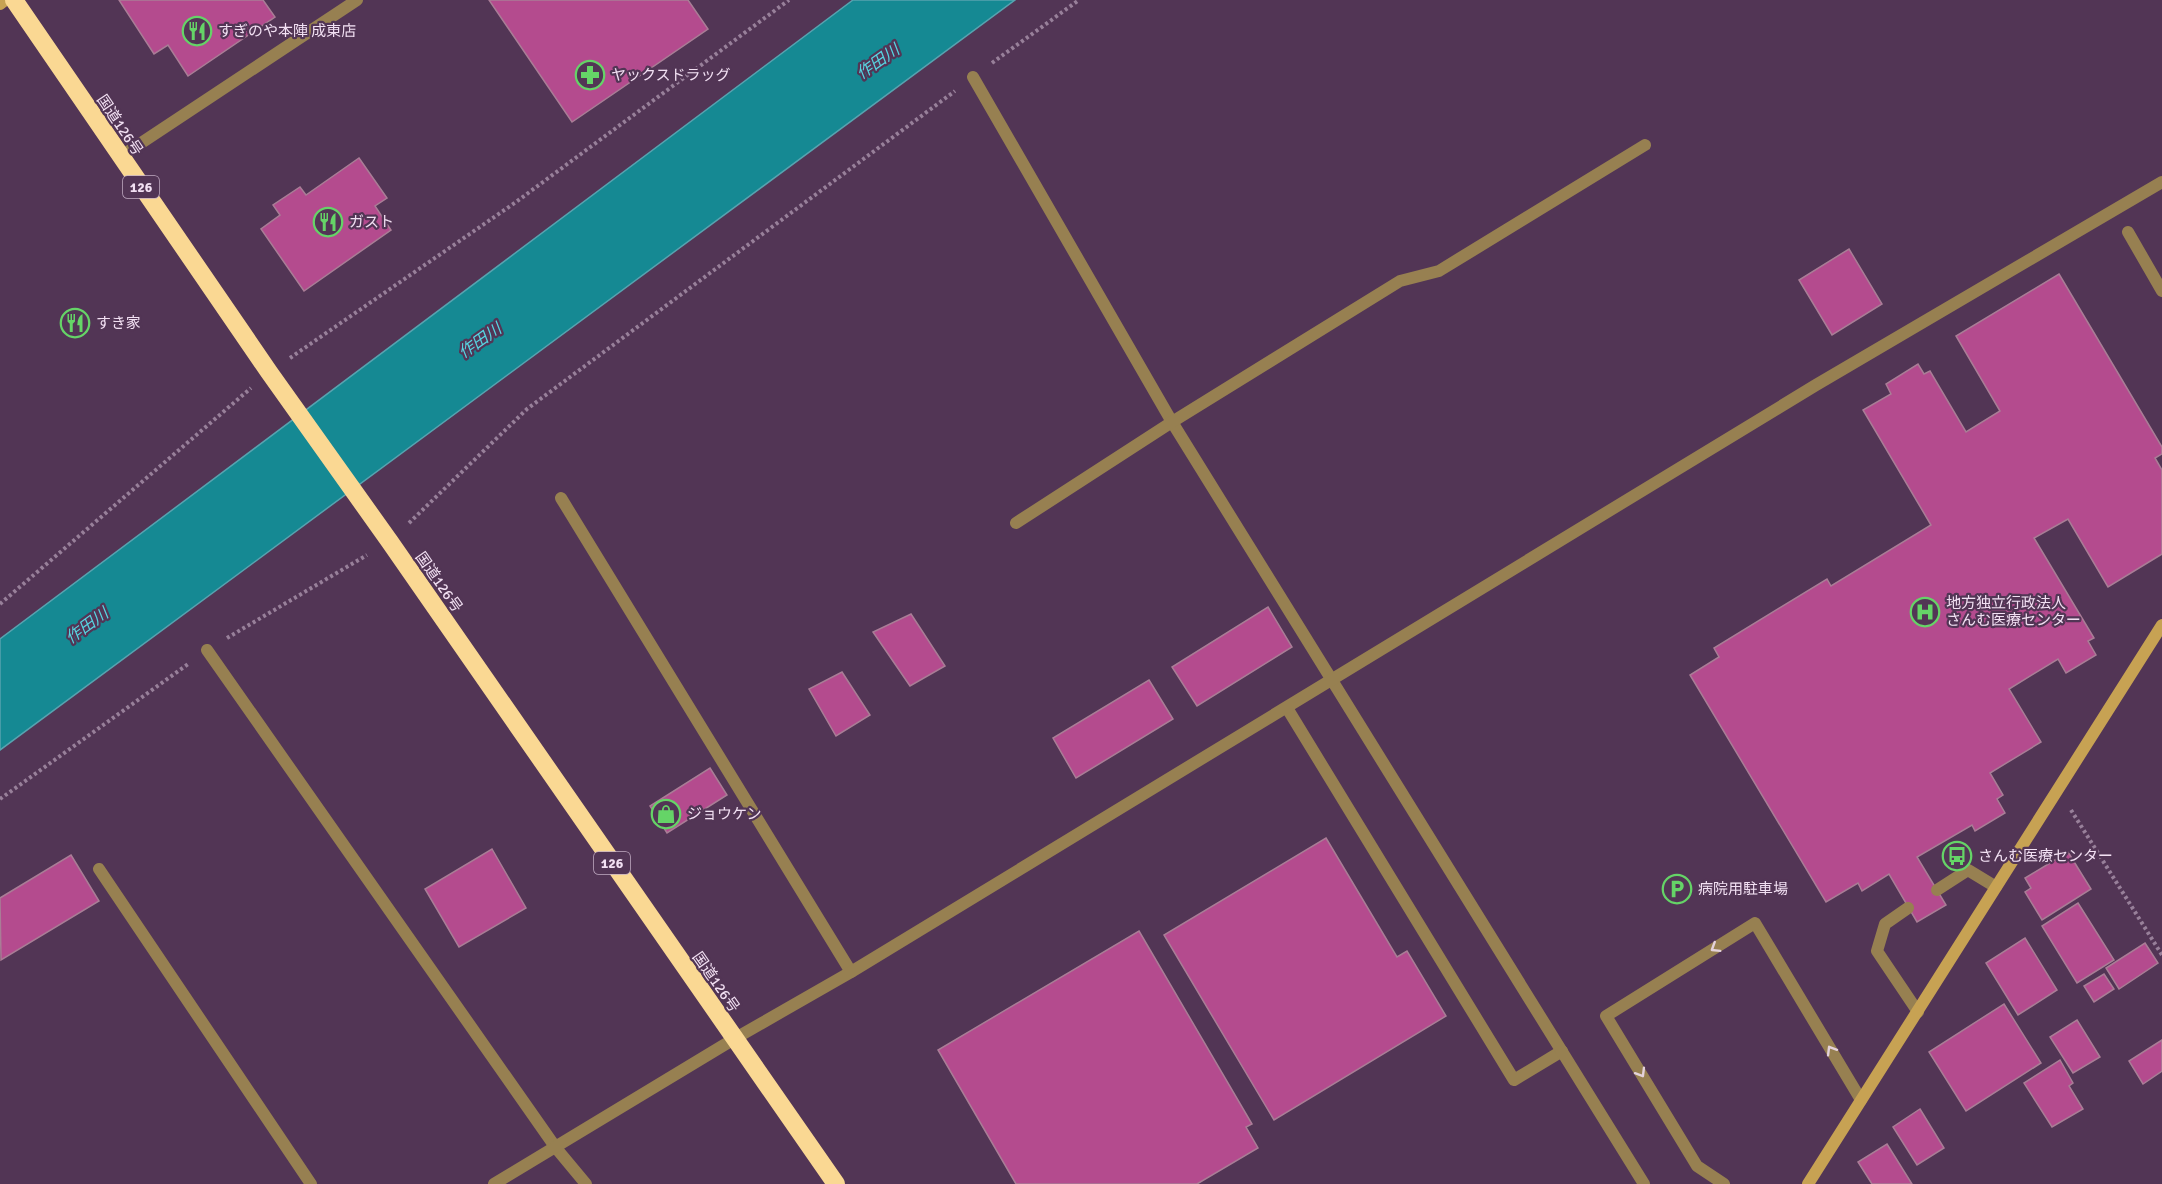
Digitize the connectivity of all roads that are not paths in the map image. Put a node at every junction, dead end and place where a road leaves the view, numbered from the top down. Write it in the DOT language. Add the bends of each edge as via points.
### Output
graph roads {
  1 [pos="4,0"];
  2 [pos="14,0"];
  3 [pos="357,0"];
  4 [pos="0,4"];
  5 [pos="974,77"];
  6 [pos="1645,145"];
  7 [pos="120,157"];
  8 [pos="2162,182"];
  9 [pos="2128,232"];
  10 [pos="2162,291"];
  11 [pos="1172,422"];
  12 [pos="561,498"];
  13 [pos="1016,524"];
  14 [pos="2162,625"];
  15 [pos="207,650"];
  16 [pos="1333,680"];
  17 [pos="1287,708"];
  18 [pos="99,869"];
  19 [pos="1996,887"];
  20 [pos="1937,890"];
  21 [pos="1908,908"];
  22 [pos="850,972"];
  23 [pos="1918,1012"];
  24 [pos="734,1039"];
  25 [pos="1562,1051"];
  26 [pos="1861,1100"];
  27 [pos="556,1148"];
  28 [pos="311,1184"];
  29 [pos="494,1184"];
  30 [pos="586,1184"];
  31 [pos="836,1184"];
  32 [pos="1644,1184"];
  33 [pos="1724,1184"];
  34 [pos="1808,1184"];
  1 -- 4 [label="street"];
  2 -- 7 [label="highway, 国道126号 / 126"];
  3 -- 7 [label="street"];
  5 -- 11 [label="street"];
  6 -- 11 [label="street" via="1440,271 1400,281"];
  7 -- 24 [label="highway, 国道126号 / 126"];
  8 -- 16 [label="street" via="1816,385"];
  9 -- 10 [label="street"];
  11 -- 13 [label="street"];
  11 -- 16 [label="street"];
  12 -- 22 [label="street"];
  14 -- 19 [label="street"];
  15 -- 27 [label="street"];
  16 -- 17 [label="street"];
  16 -- 25 [label="street"];
  17 -- 22 [label="street"];
  17 -- 25 [label="street" via="1514,1080"];
  18 -- 28 [label="street"];
  19 -- 20 [label="street" via="1968,870"];
  19 -- 23 [label="street"];
  21 -- 23 [label="street" via="1885,924 1877,951"];
  22 -- 24 [label="street"];
  23 -- 26 [label="street"];
  24 -- 27 [label="street"];
  24 -- 31 [label="highway, 国道126号 / 126"];
  25 -- 32 [label="street"];
  26 -- 33 [label="street, one-way" via="1755,923 1606,1016 1697,1166"];
  26 -- 34 [label="street"];
  27 -- 29 [label="street"];
  27 -- 30 [label="street"];
}
